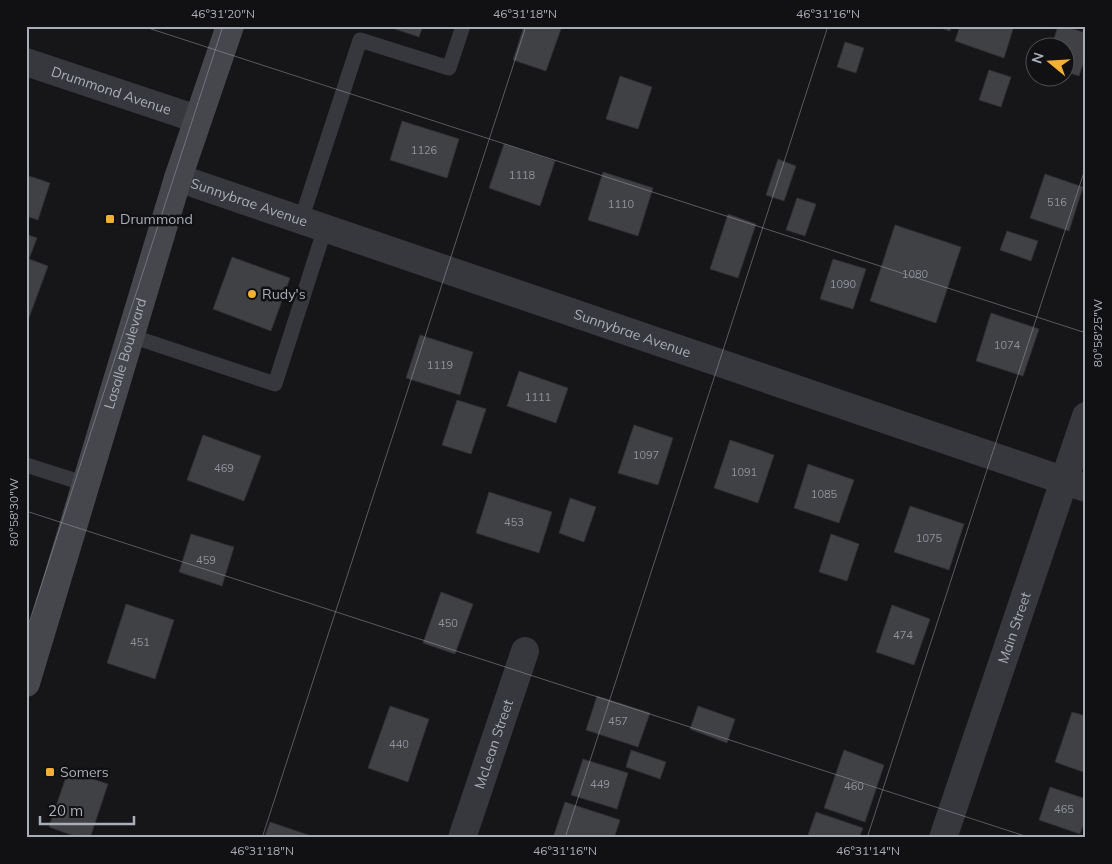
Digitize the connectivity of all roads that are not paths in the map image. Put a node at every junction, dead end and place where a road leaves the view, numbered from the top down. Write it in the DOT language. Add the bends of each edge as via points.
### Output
graph roads {
  1 [pos="230,26"];
  2 [pos="463,26"];
  3 [pos="26,62"];
  4 [pos="197,119"];
  5 [pos="178,178"];
  6 [pos="313,224"];
  7 [pos="131,336"];
  8 [pos="1086,416"];
  9 [pos="26,465"];
  10 [pos="86,484"];
  11 [pos="1075,484"];
  12 [pos="525,651"];
  13 [pos="26,683"];
  14 [pos="462,838"];
  15 [pos="943,838"];
  1 -- 4 [label="main road, Lasalle Boulevard"];
  2 -- 6 [label="lane" via="449,68 360,40"];
  3 -- 4 [label="street, Drummond Avenue"];
  4 -- 5 [label="main road, Lasalle Boulevard"];
  5 -- 6 [label="street, Sunnybrae Avenue"];
  5 -- 7 [label="main road, Lasalle Boulevard"];
  6 -- 7 [label="lane" via="275,384"];
  6 -- 11 [label="street, Sunnybrae Avenue"];
  7 -- 10 [label="main road, Lasalle Boulevard"];
  8 -- 11 [label="street, Main Street"];
  9 -- 10 [label="lane"];
  10 -- 13 [label="main road, Lasalle Boulevard"];
  11 -- 15 [label="street, Main Street"];
  12 -- 14 [label="street, McLean Street"];
}
